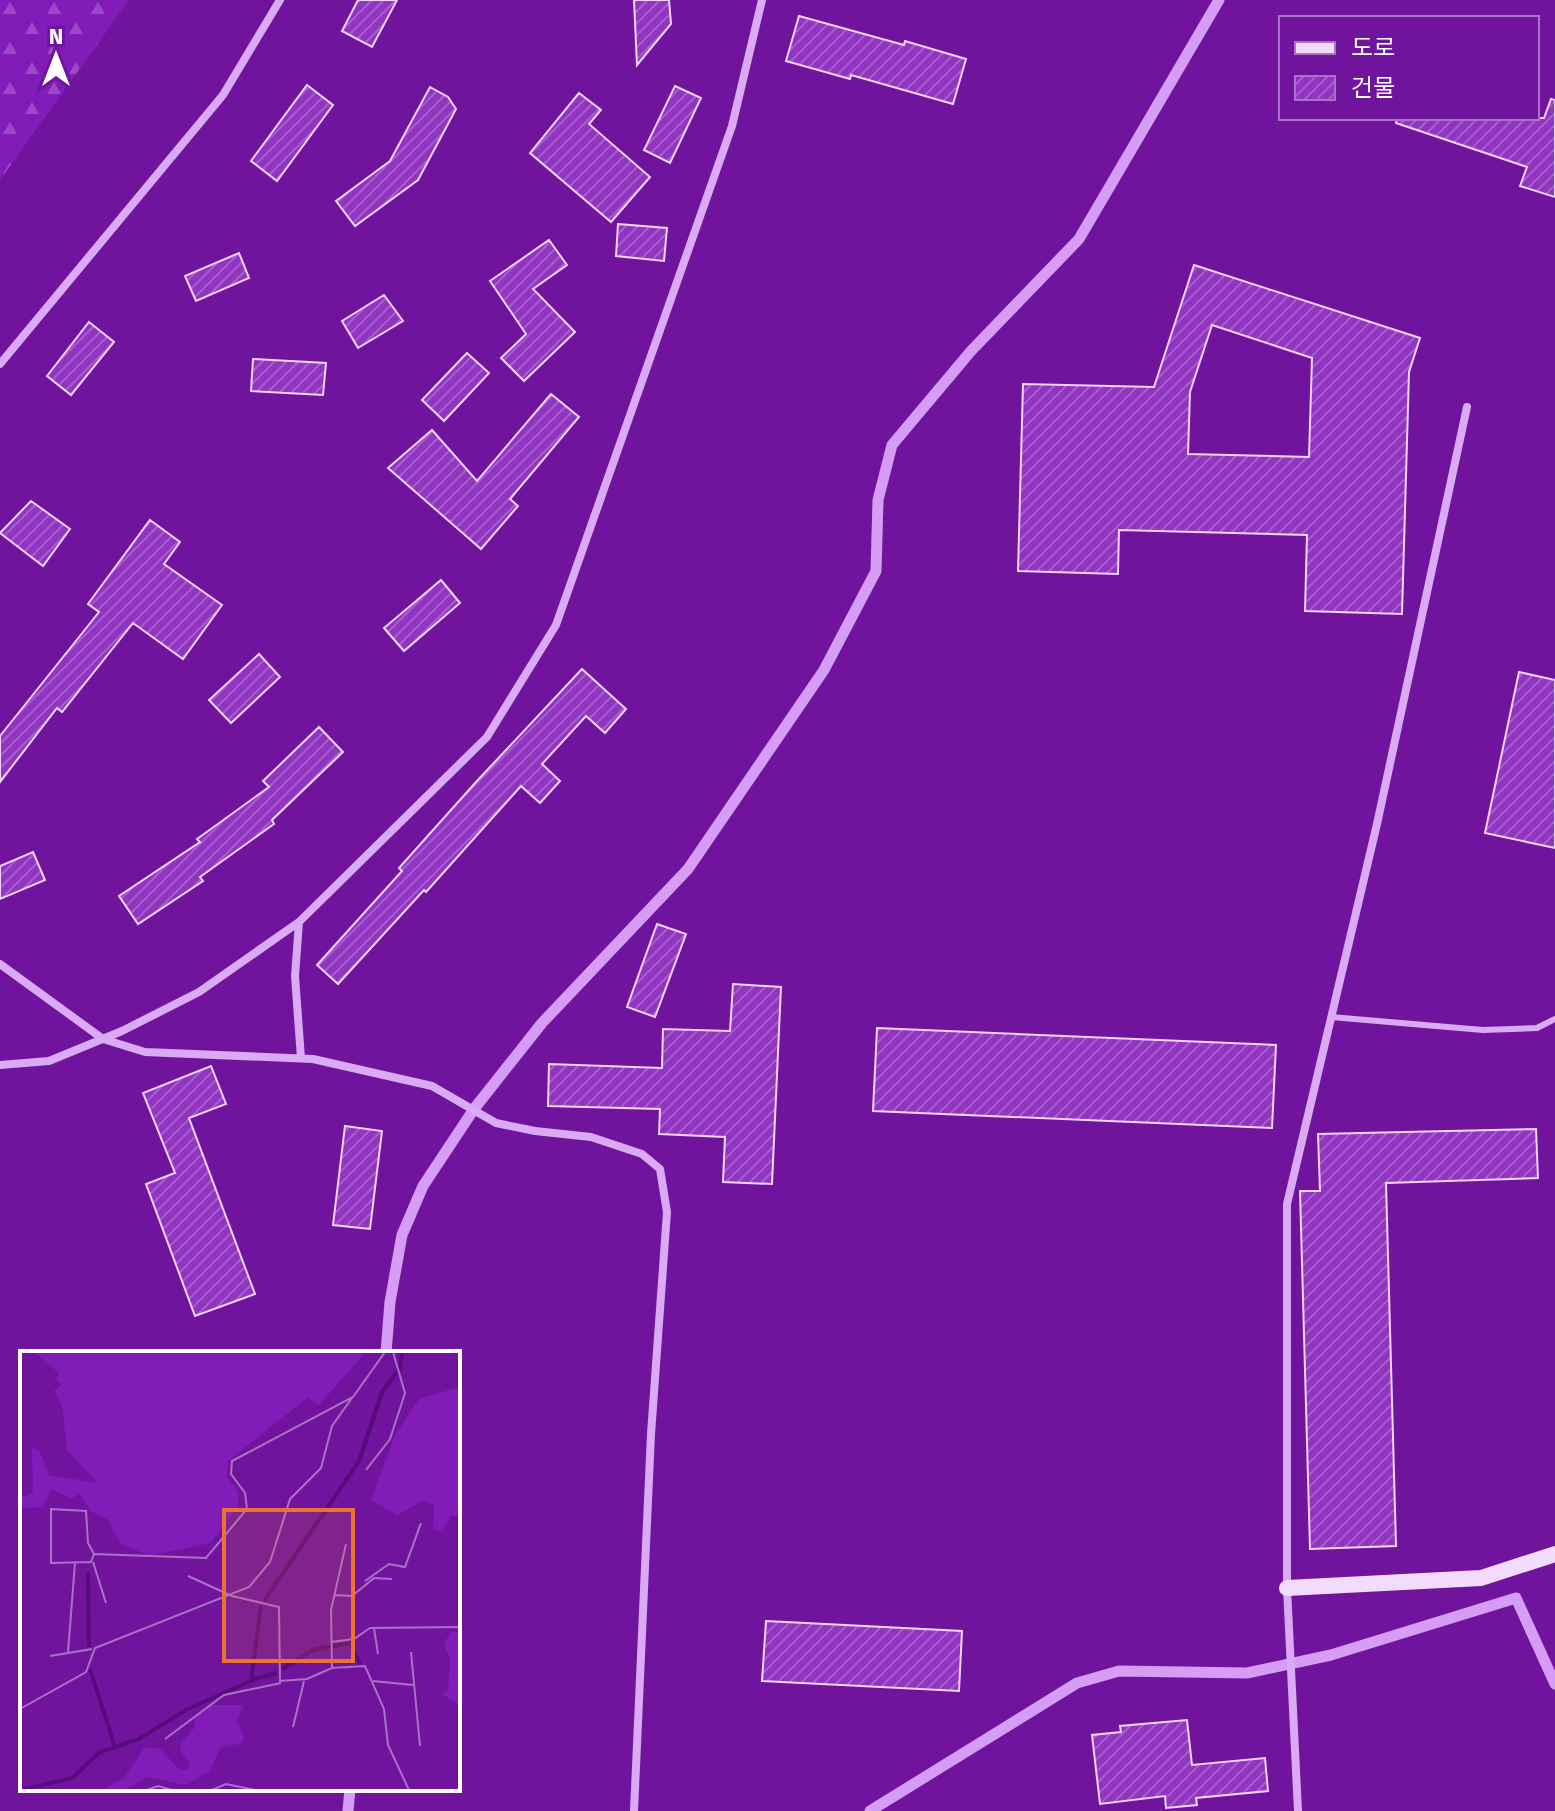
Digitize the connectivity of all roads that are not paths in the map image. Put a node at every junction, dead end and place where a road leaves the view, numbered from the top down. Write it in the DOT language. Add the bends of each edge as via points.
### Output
graph roads {
  1 [pos="280,0"];
  2 [pos="762,0"];
  3 [pos="0,364"];
  4 [pos="1467,407"];
  5 [pos="299,922"];
  6 [pos="0,964"];
  7 [pos="1331,1017"];
  8 [pos="1555,1019"];
  9 [pos="103,1039"];
  10 [pos="301,1058"];
  11 [pos="0,1065"];
  12 [pos="1555,1554"];
  13 [pos="1287,1588"];
  14 [pos="634,1811"];
  15 [pos="1298,1811"];
  1 -- 3 [label="street" via="223,95"];
  2 -- 5 [label="street" via="732,126 556,625 487,737"];
  4 -- 7 [label="street"];
  5 -- 9 [label="street" via="199,992"];
  5 -- 10 [label="street" via="295,976"];
  6 -- 9 [label="street"];
  7 -- 8 [label="lane" via="1483,1030 1537,1028"];
  7 -- 13 [label="street" via="1287,1204"];
  9 -- 10 [label="street" via="145,1052"];
  9 -- 11 [label="street" via="49,1061"];
  10 -- 14 [label="street" via="432,1086 496,1123 591,1137 642,1154 660,1169 667,1212"];
  12 -- 13 [label="street" via="1481,1578"];
  13 -- 15 [label="street"];
}
